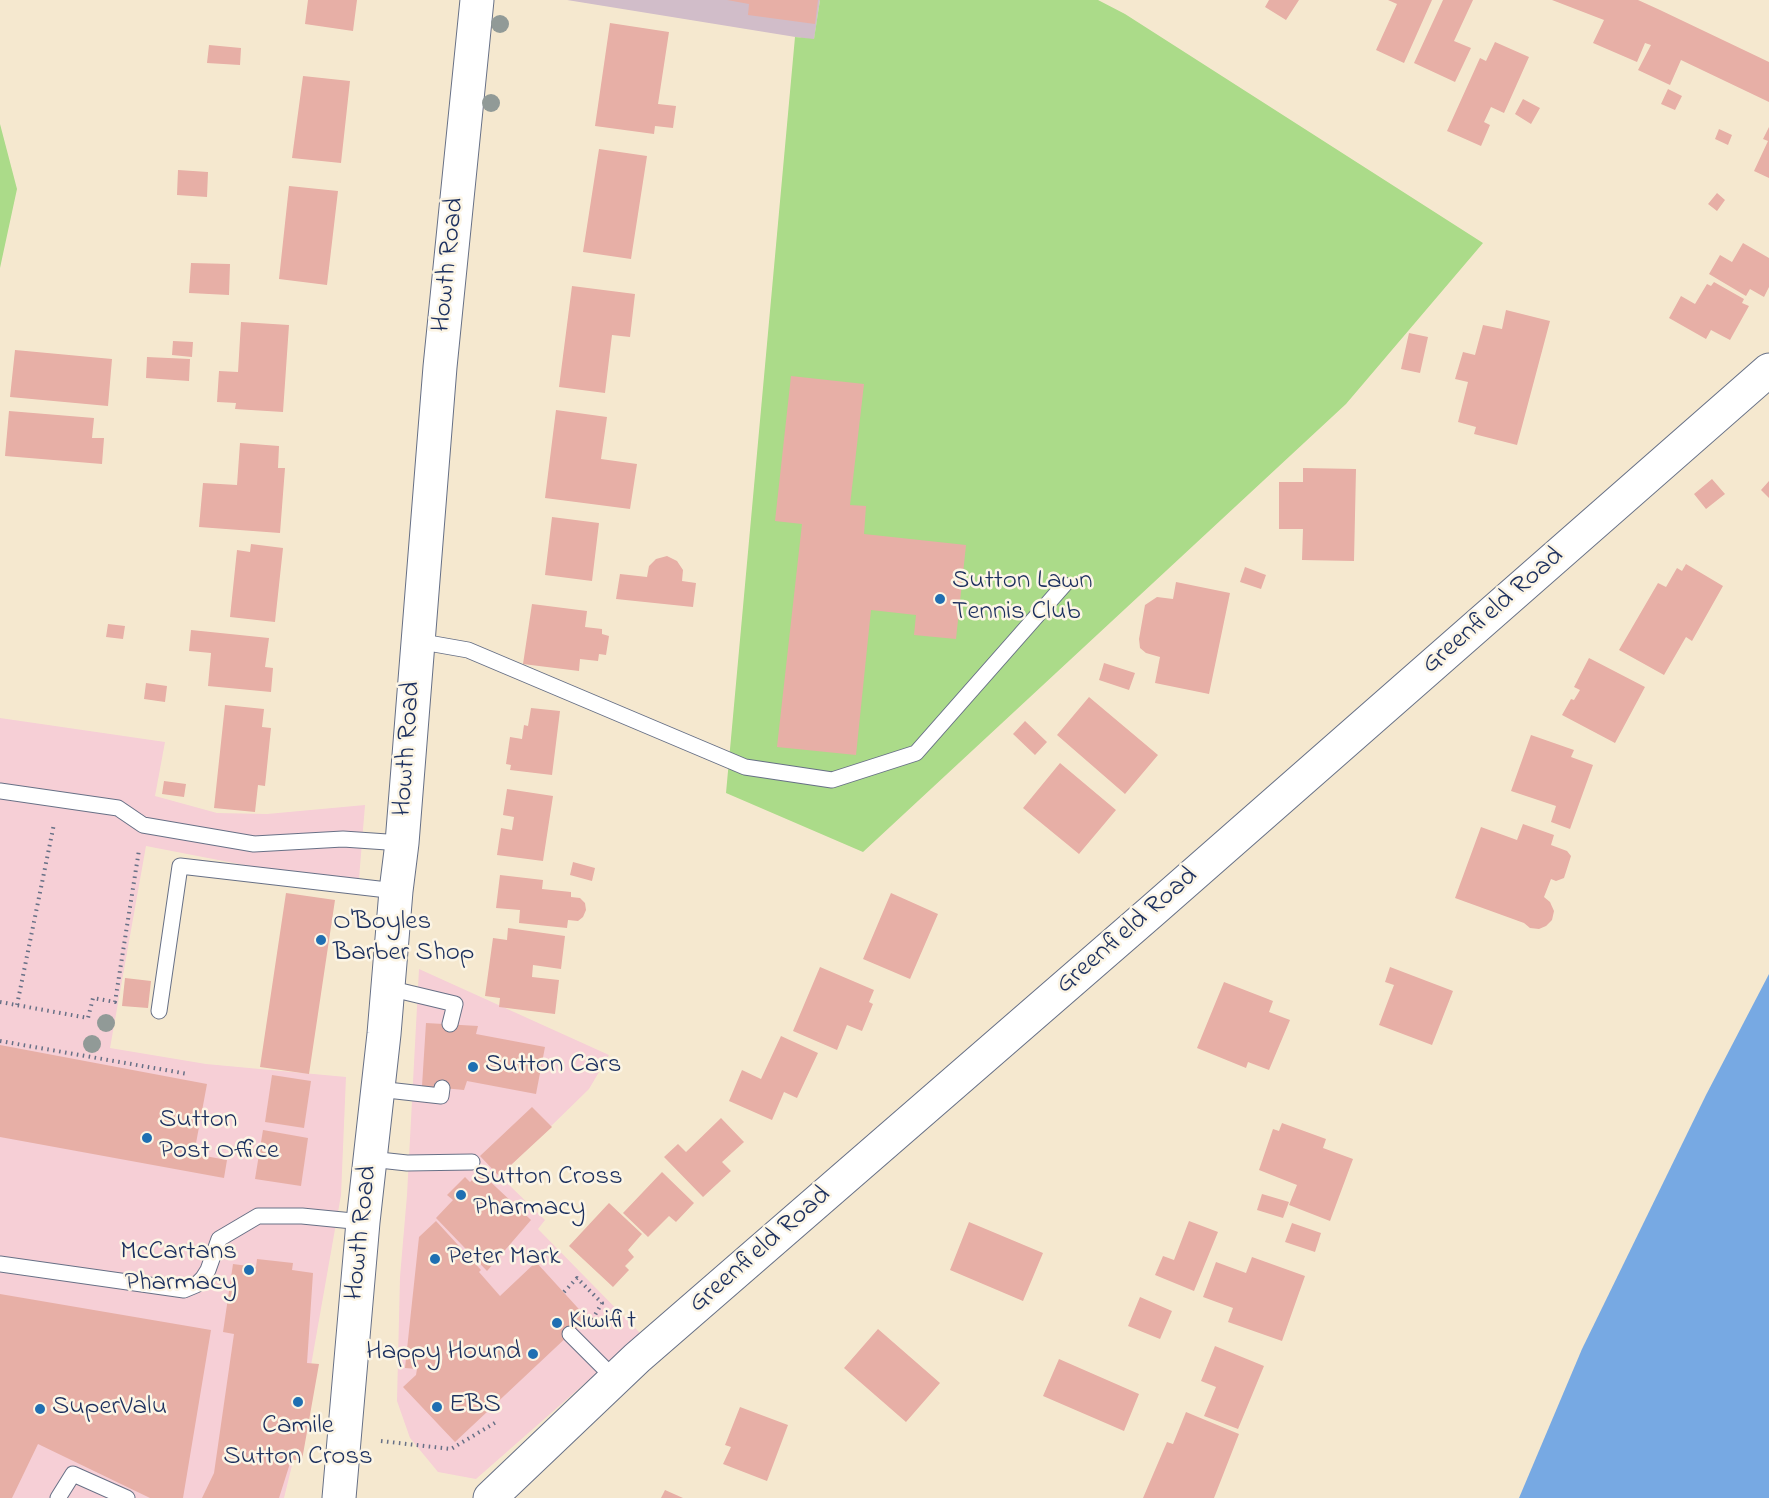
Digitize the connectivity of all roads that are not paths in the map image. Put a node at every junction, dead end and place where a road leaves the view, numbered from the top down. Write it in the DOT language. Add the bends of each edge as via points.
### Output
graph roads {
  1 [pos="477,0"];
  2 [pos="1769,370"];
  3 [pos="1064,585"];
  4 [pos="417,641"];
  5 [pos="0,791"];
  6 [pos="402,843"];
  7 [pos="396,891"];
  8 [pos="388,988"];
  9 [pos="159,1011"];
  10 [pos="450,1024"];
  11 [pos="442,1088"];
  12 [pos="378,1089"];
  13 [pos="370,1159"];
  14 [pos="472,1162"];
  15 [pos="363,1222"];
  16 [pos="0,1264"];
  17 [pos="570,1334"];
  18 [pos="615,1379"];
  19 [pos="58,1498"];
  20 [pos="128,1498"];
  21 [pos="339,1498"];
  22 [pos="490,1498"];
  1 -- 4 [label="main road, Howth Road"];
  2 -- 18 [label="main road, Greenfield Road"];
  3 -- 4 [label="lane" via="916,753 832,780 745,767 468,650"];
  4 -- 6 [label="main road, Howth Road"];
  5 -- 6 [label="lane" via="118,808 143,825 254,844 343,839"];
  6 -- 7 [label="main road, Howth Road"];
  7 -- 8 [label="main road, Howth Road"];
  7 -- 9 [label="lane" via="180,866"];
  8 -- 10 [label="lane" via="455,1004"];
  8 -- 12 [label="main road, Howth Road"];
  11 -- 12 [label="lane" via="441,1096"];
  12 -- 13 [label="main road, Howth Road"];
  13 -- 14 [label="lane"];
  13 -- 15 [label="main road, Howth Road"];
  15 -- 16 [label="lane" via="258,1216 219,1239 203,1278 184,1290"];
  15 -- 21 [label="main road, Howth Road"];
  17 -- 18 [label="lane"];
  18 -- 22 [label="main road, Greenfield Road"];
  19 -- 20 [label="lane" via="73,1474"];
}
